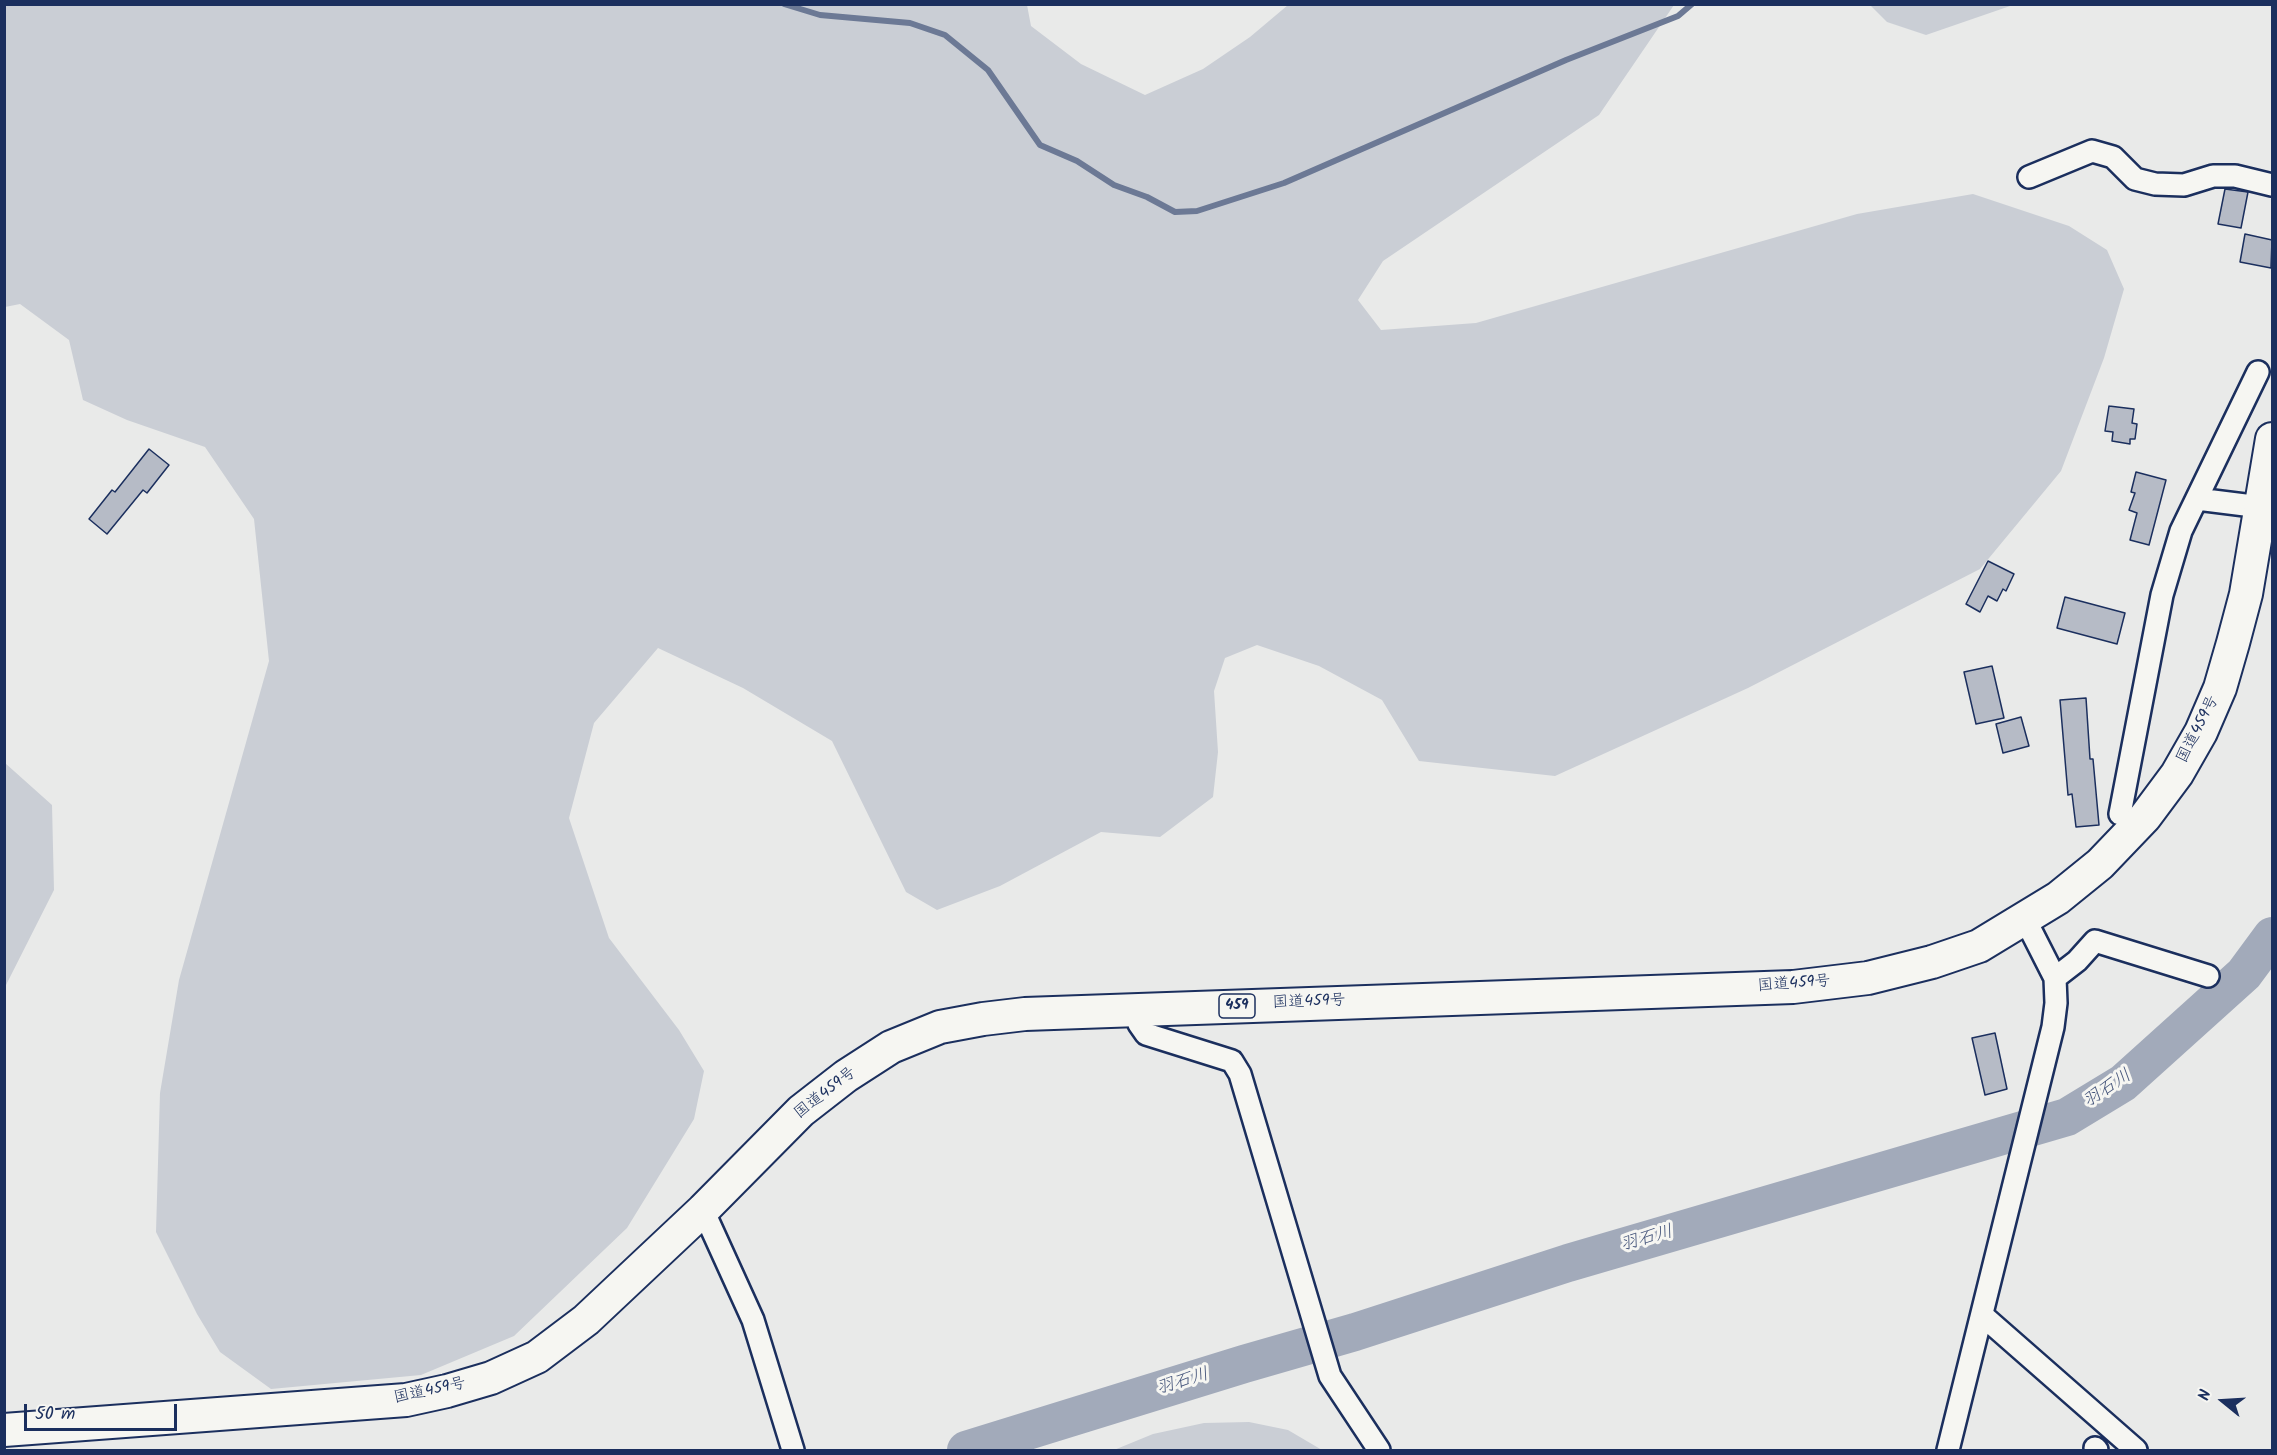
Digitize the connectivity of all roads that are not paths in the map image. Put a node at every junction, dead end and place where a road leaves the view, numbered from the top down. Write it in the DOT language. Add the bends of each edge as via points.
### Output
graph roads {
  1 [pos="2029,177"];
  2 [pos="2272,185"];
  3 [pos="2258,372"];
  4 [pos="2272,439"];
  5 [pos="2197,500"];
  6 [pos="2261,507"];
  7 [pos="2120,814"];
  8 [pos="2025,919"];
  9 [pos="2208,976"];
  10 [pos="2055,978"];
  11 [pos="1136,1010"];
  12 [pos="703,1210"];
  13 [pos="1982,1315"];
  14 [pos="4,1430"];
  15 [pos="793,1450"];
  16 [pos="1379,1450"];
  17 [pos="1948,1450"];
  18 [pos="2136,1450"];
  1 -- 2 [label="street" via="2092,151 2113,157 2135,179 2155,184 2184,185 2213,176"];
  3 -- 5 [label="street"];
  4 -- 6 [label="highway, 国道459号 / 459"];
  5 -- 6 [label="street"];
  5 -- 7 [label="street" via="2181,531 2162,595"];
  6 -- 8 [label="highway, 国道459号 / 459" via="2246,594 2220,688 2177,774 2145,817 2100,864"];
  8 -- 10 [label="street"];
  8 -- 11 [label="highway, 国道459号 / 459" via="1978,946 1932,962 1868,978 1792,987"];
  9 -- 10 [label="street" via="2095,941"];
  10 -- 13 [label="street" via="2053,1028"];
  11 -- 12 [label="highway, 国道459号 / 459" via="983,1019 940,1028 891,1047 801,1111"];
  11 -- 16 [label="street" via="1146,1034 1232,1061 1240,1074 1330,1376"];
  12 -- 14 [label="highway, 国道459号 / 459" via="586,1320 537,1357 491,1378 406,1400"];
  12 -- 15 [label="street" via="753,1320"];
  13 -- 17 [label="street"];
  13 -- 18 [label="street"];
}
